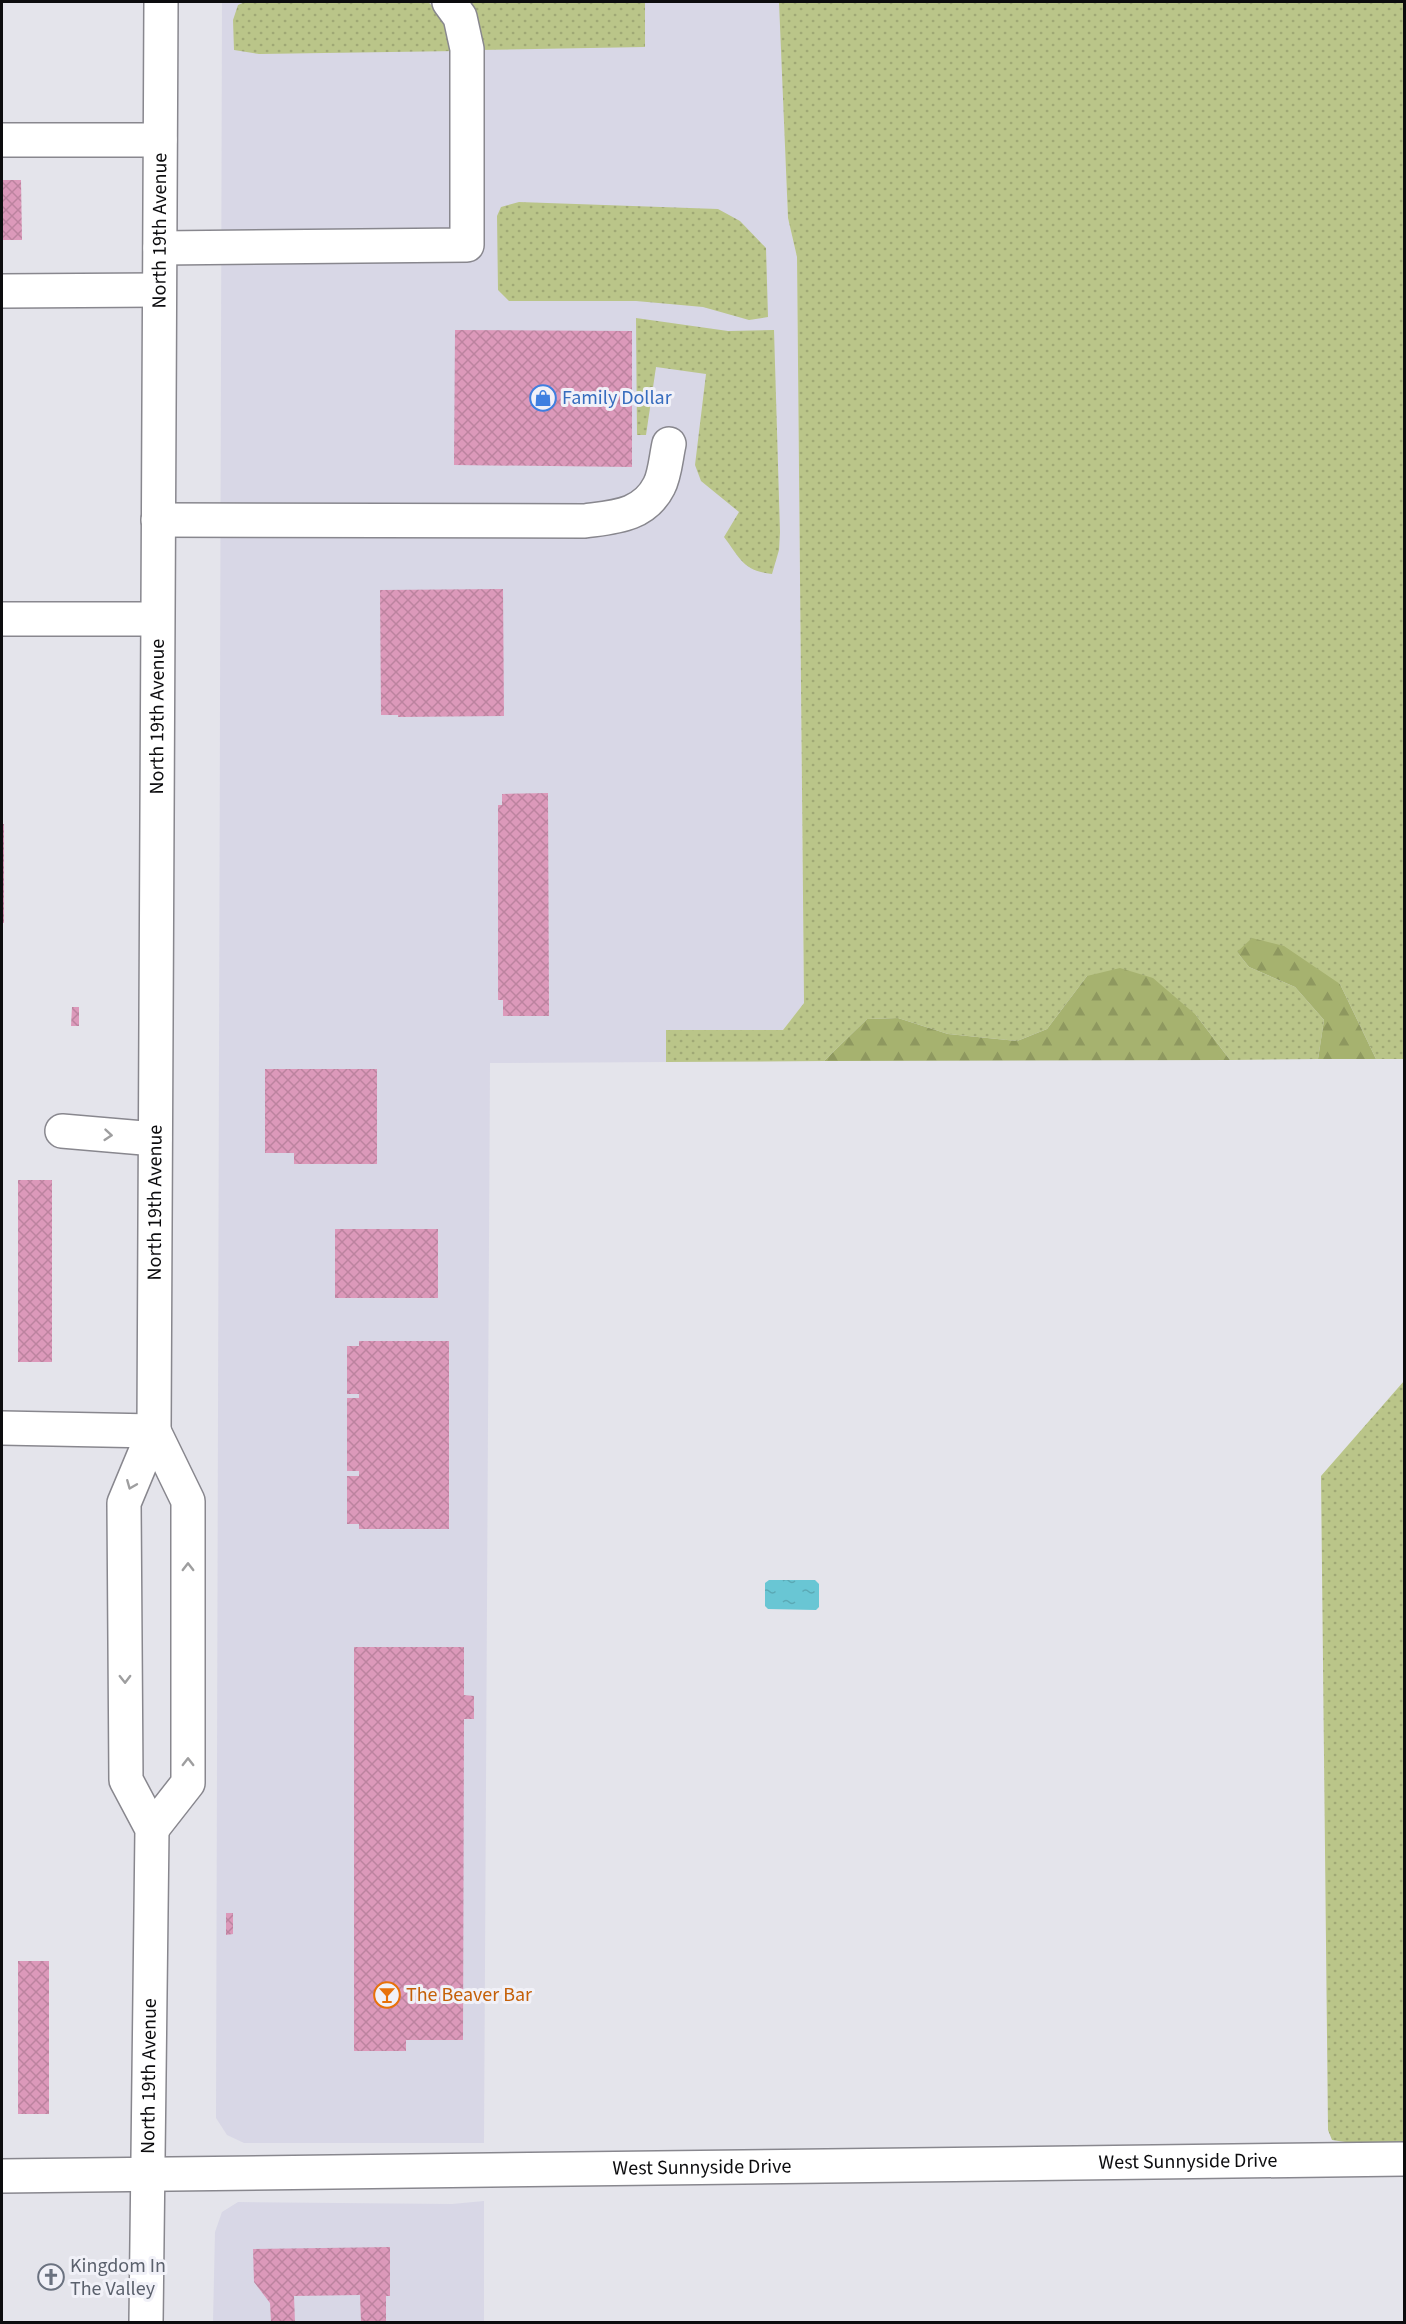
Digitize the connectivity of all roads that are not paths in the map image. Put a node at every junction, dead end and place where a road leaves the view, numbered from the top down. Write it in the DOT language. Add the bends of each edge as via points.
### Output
graph roads {
  1 [pos="161,2"];
  2 [pos="449,2"];
  3 [pos="2,140"];
  4 [pos="160,140"];
  5 [pos="160,248"];
  6 [pos="159,290"];
  7 [pos="2,291"];
  8 [pos="669,444"];
  9 [pos="158,520"];
  10 [pos="2,619"];
  11 [pos="157,619"];
  12 [pos="62,1131"];
  13 [pos="154,1139"];
  14 [pos="2,1428"];
  15 [pos="153,1431"];
  16 [pos="152,1829"];
  17 [pos="1404,2159"];
  18 [pos="149,2174"];
  19 [pos="2,2176"];
  20 [pos="146,2322"];
  1 -- 4 [label="main road, North 19th Avenue"];
  2 -- 5 [label="main road" via="460,17 467,49 467,245"];
  3 -- 4 [label="main road"];
  4 -- 5 [label="main road, North 19th Avenue"];
  5 -- 6 [label="main road, North 19th Avenue"];
  6 -- 7 [label="main road"];
  6 -- 9 [label="main road, North 19th Avenue"];
  8 -- 9 [label="main road" via="660,486 643,507 623,516 585,521"];
  9 -- 11 [label="main road, North 19th Avenue"];
  10 -- 11 [label="main road"];
  11 -- 13 [label="main road, North 19th Avenue"];
  12 -- 13 [label="main road, one-way"];
  13 -- 15 [label="main road, North 19th Avenue"];
  14 -- 15 [label="main road"];
  15 -- 16 [label="main road, North 19th Avenue, one-way" via="124,1503 126,1780"];
  16 -- 15 [label="main road, North 19th Avenue, one-way" via="188,1783 189,1502"];
  16 -- 18 [label="main road, North 19th Avenue"];
  17 -- 18 [label="main road, West Sunnyside Drive"];
  18 -- 19 [label="main road, West Sunnyside Drive"];
  18 -- 20 [label="main road, North 19th Avenue"];
}
